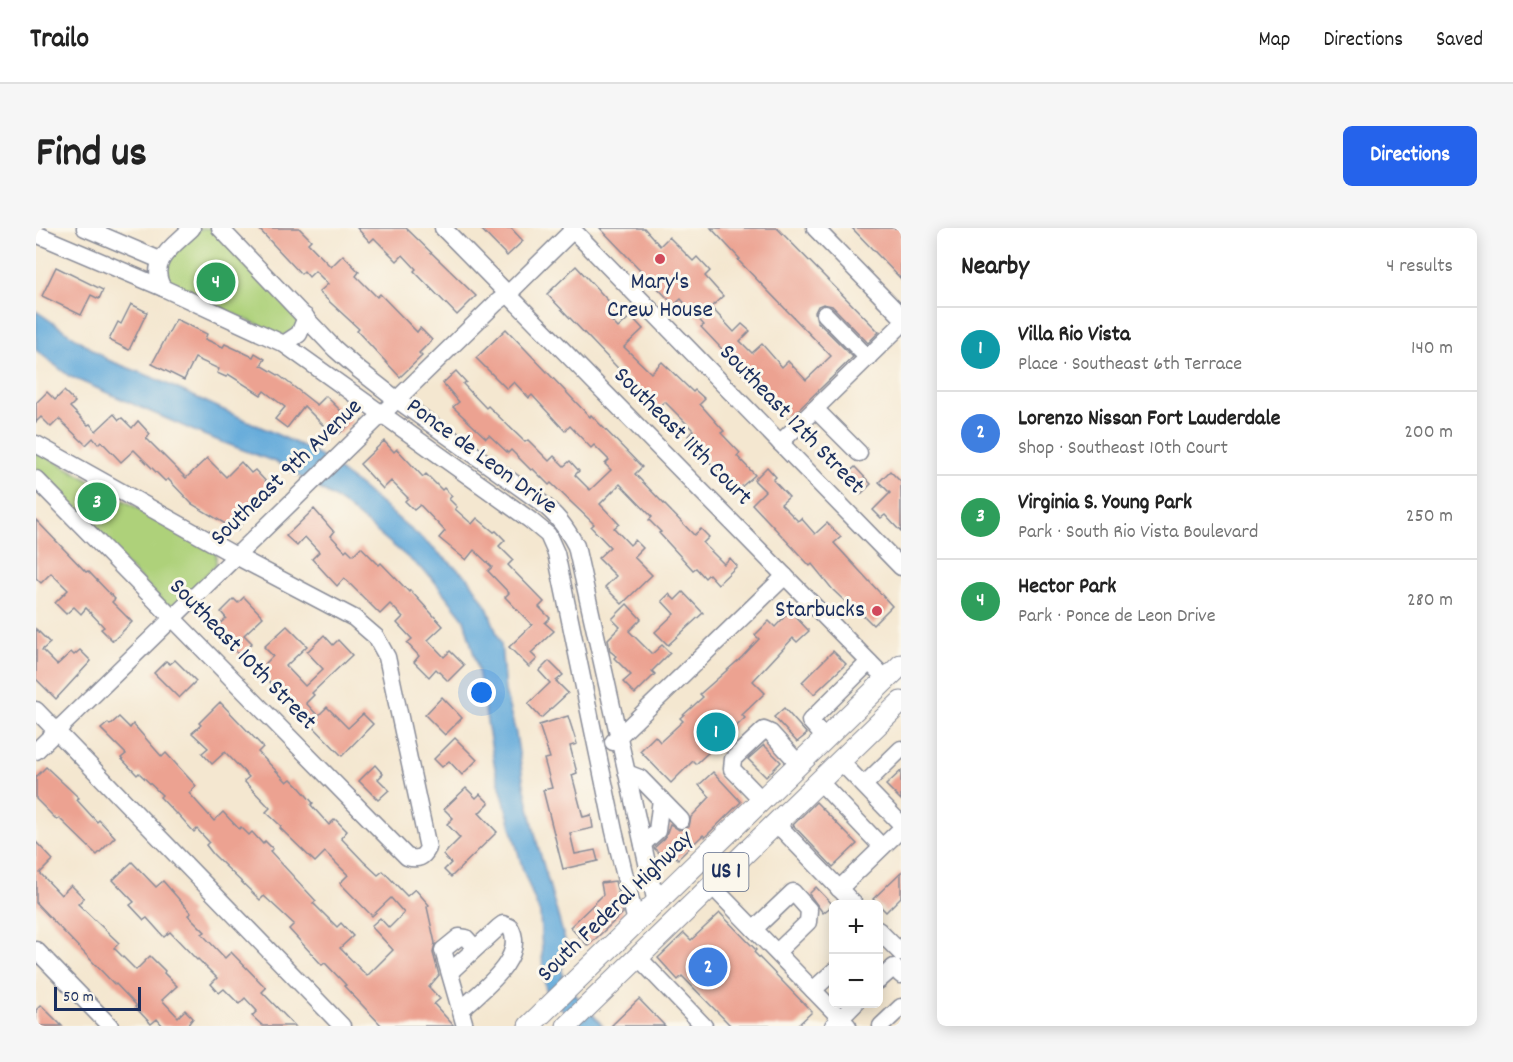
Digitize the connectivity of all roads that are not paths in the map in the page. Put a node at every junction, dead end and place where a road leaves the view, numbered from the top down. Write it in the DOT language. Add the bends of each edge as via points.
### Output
graph roads {
  1 [pos="85,228"];
  2 [pos="192,228"];
  3 [pos="220,228"];
  4 [pos="443,228"];
  5 [pos="815,228"];
  6 [pos="572,229"];
  7 [pos="36,234"];
  8 [pos="144,253"];
  9 [pos="160,260"];
  10 [pos="137,277"];
  11 [pos="163,288"];
  12 [pos="508,294"];
  13 [pos="825,314"];
  14 [pos="901,316"];
  15 [pos="306,317"];
  16 [pos="901,326"];
  17 [pos="284,344"];
  18 [pos="868,358"];
  19 [pos="396,399"];
  20 [pos="815,409"];
  21 [pos="381,414"];
  22 [pos="430,423"];
  23 [pos="418,439"];
  24 [pos="780,443"];
  25 [pos="36,444"];
  26 [pos="859,453"];
  27 [pos="36,479"];
  28 [pos="236,556"];
  29 [pos="901,567"];
  30 [pos="785,576"];
  31 [pos="173,618"];
  32 [pos="869,662"];
  33 [pos="894,672"];
  34 [pos="848,684"];
  35 [pos="864,701"];
  36 [pos="901,702"];
  37 [pos="826,705"];
  38 [pos="36,710"];
  39 [pos="842,722"];
  40 [pos="56,731"];
  41 [pos="618,737"];
  42 [pos="825,738"];
  43 [pos="901,749"];
  44 [pos="36,751"];
  45 [pos="599,756"];
  46 [pos="840,761"];
  47 [pos="799,764"];
  48 [pos="627,773"];
  49 [pos="819,781"];
  50 [pos="864,785"];
  51 [pos="661,799"];
  52 [pos="762,800"];
  53 [pos="681,820"];
  54 [pos="776,823"];
  55 [pos="901,824"];
  56 [pos="639,827"];
  57 [pos="901,829"];
  58 [pos="615,831"];
  59 [pos="719,842"];
  60 [pos="643,844"];
  61 [pos="882,848"];
  62 [pos="712,886"];
  63 [pos="839,889"];
  64 [pos="850,900"];
  65 [pos="656,903"];
  66 [pos="636,922"];
  67 [pos="754,929"];
  68 [pos="883,934"];
  69 [pos="36,950"];
  70 [pos="777,952"];
  71 [pos="901,953"];
  72 [pos="638,957"];
  73 [pos="901,975"];
  74 [pos="829,976"];
  75 [pos="883,977"];
  76 [pos="813,990"];
  77 [pos="901,1007"];
  78 [pos="852,1008"];
  79 [pos="463,1020"];
  80 [pos="840,1023"];
  81 [pos="110,1026"];
  82 [pos="342,1026"];
  83 [pos="529,1026"];
  84 [pos="567,1026"];
  85 [pos="704,1026"];
  86 [pos="881,1026"];
  1 -- 8 [label="street"];
  2 -- 9 [label="street"];
  3 -- 15 [label="street, Ponce de Leon Drive"];
  4 -- 12 [label="street, Southeast 11th Court"];
  5 -- 14 [label="street"];
  6 -- 12 [label="street, Southeast 9th Avenue"];
  6 -- 24 [label="street, Southeast 12th Street"];
  7 -- 10 [label="street, Ponce de Leon Drive"];
  8 -- 9 [label="street"];
  8 -- 10 [label="street" via="144,267"];
  9 -- 11 [label="street" via="157,273"];
  10 -- 11 [label="street, Ponce de Leon Drive"];
  11 -- 17 [label="street, Ponce de Leon Drive"];
  12 -- 19 [label="street, Southeast 9th Avenue"];
  12 -- 30 [label="street, Southeast 11th Court"];
  13 -- 18 [label="street"];
  15 -- 17 [label="street" via="299,334"];
  15 -- 19 [label="street, Ponce de Leon Drive" via="335,349"];
  16 -- 18 [label="street"];
  17 -- 21 [label="street, Ponce de Leon Drive"];
  18 -- 20 [label="street"];
  19 -- 21 [label="street, Southeast 9th Avenue"];
  19 -- 22 [label="street, Ponce de Leon Drive"];
  20 -- 24 [label="street"];
  20 -- 26 [label="street"];
  21 -- 23 [label="street, Ponce de Leon Drive"];
  21 -- 28 [label="street, Southeast 9th Avenue"];
  22 -- 23 [label="street" via="421,429"];
  22 -- 41 [label="street, Ponce de Leon Drive" via="539,501 566,527 576,546"];
  23 -- 45 [label="street, Ponce de Leon Drive" via="548,535 556,553"];
  24 -- 29 [label="street, Southeast 12th Street"];
  25 -- 28 [label="street"];
  27 -- 31 [label="street, Southeast 10th Street"];
  28 -- 31 [label="street, Southeast 9th Avenue"];
  28 -- 31 [label="street, Southeast 10th Street" via="354,618 376,638 387,657 428,848 424,855 416,860 407,858"];
  30 -- 32 [label="street, Southeast 11th Court"];
  30 -- 41 [label="street"];
  31 -- 40 [label="street, Southeast 9th Avenue"];
  32 -- 33 [label="street, Southeast 11th Court"];
  32 -- 34 [label="street"];
  33 -- 35 [label="main road, US 1"];
  34 -- 35 [label="street"];
  34 -- 37 [label="street"];
  35 -- 39 [label="main road, US 1"];
  36 -- 46 [label="main road, US 1"];
  37 -- 39 [label="street"];
  37 -- 42 [label="street" via="810,721"];
  38 -- 40 [label="street"];
  39 -- 42 [label="main road, US 1"];
  40 -- 44 [label="street, Southeast 9th Avenue"];
  40 -- 82 [label="street"];
  41 -- 45 [label="street"];
  41 -- 48 [label="street, Ponce de Leon Drive"];
  42 -- 47 [label="main road, US 1"];
  43 -- 50 [label="street"];
  45 -- 58 [label="street, Ponce de Leon Drive"];
  46 -- 49 [label="main road, US 1"];
  46 -- 50 [label="street"];
  47 -- 52 [label="main road, US 1"];
  47 -- 52 [label="street" via="764,730 733,759 732,769"];
  48 -- 51 [label="street" via="640,778"];
  48 -- 56 [label="street, Ponce de Leon Drive"];
  49 -- 54 [label="main road, US 1"];
  49 -- 61 [label="street"];
  50 -- 55 [label="street"];
  51 -- 53 [label="street"];
  51 -- 60 [label="street" via="657,831"];
  52 -- 59 [label="main road, US 1"];
  54 -- 62 [label="main road, US 1"];
  54 -- 63 [label="street"];
  56 -- 58 [label="street"];
  56 -- 60 [label="street, Ponce de Leon Drive"];
  57 -- 61 [label="street"];
  58 -- 66 [label="street, Ponce de Leon Drive"];
  59 -- 62 [label="main road" via="711,870"];
  59 -- 65 [label="main road, South Federal Highway / US 1"];
  60 -- 65 [label="street, Ponce de Leon Drive"];
  61 -- 63 [label="street"];
  62 -- 67 [label="street"];
  62 -- 72 [label="main road, US 1"];
  63 -- 64 [label="street"];
  65 -- 66 [label="main road, South Federal Highway / US 1"];
  65 -- 72 [label="main road" via="654,925"];
  66 -- 83 [label="main road, South Federal Highway / US 1"];
  67 -- 70 [label="street"];
  67 -- 70 [label="street" via="793,892 809,910 808,922"];
  68 -- 71 [label="street"];
  69 -- 81 [label="street"];
  70 -- 76 [label="street"];
  72 -- 84 [label="main road, US 1"];
  72 -- 85 [label="street"];
  73 -- 75 [label="street" via="894,967"];
  74 -- 76 [label="street"];
  76 -- 80 [label="street"];
  77 -- 86 [label="street"];
  78 -- 80 [label="street"];
  79 -- 79 [label="street" via="512,957 510,927 503,924 476,948 459,937 443,950"];
}
